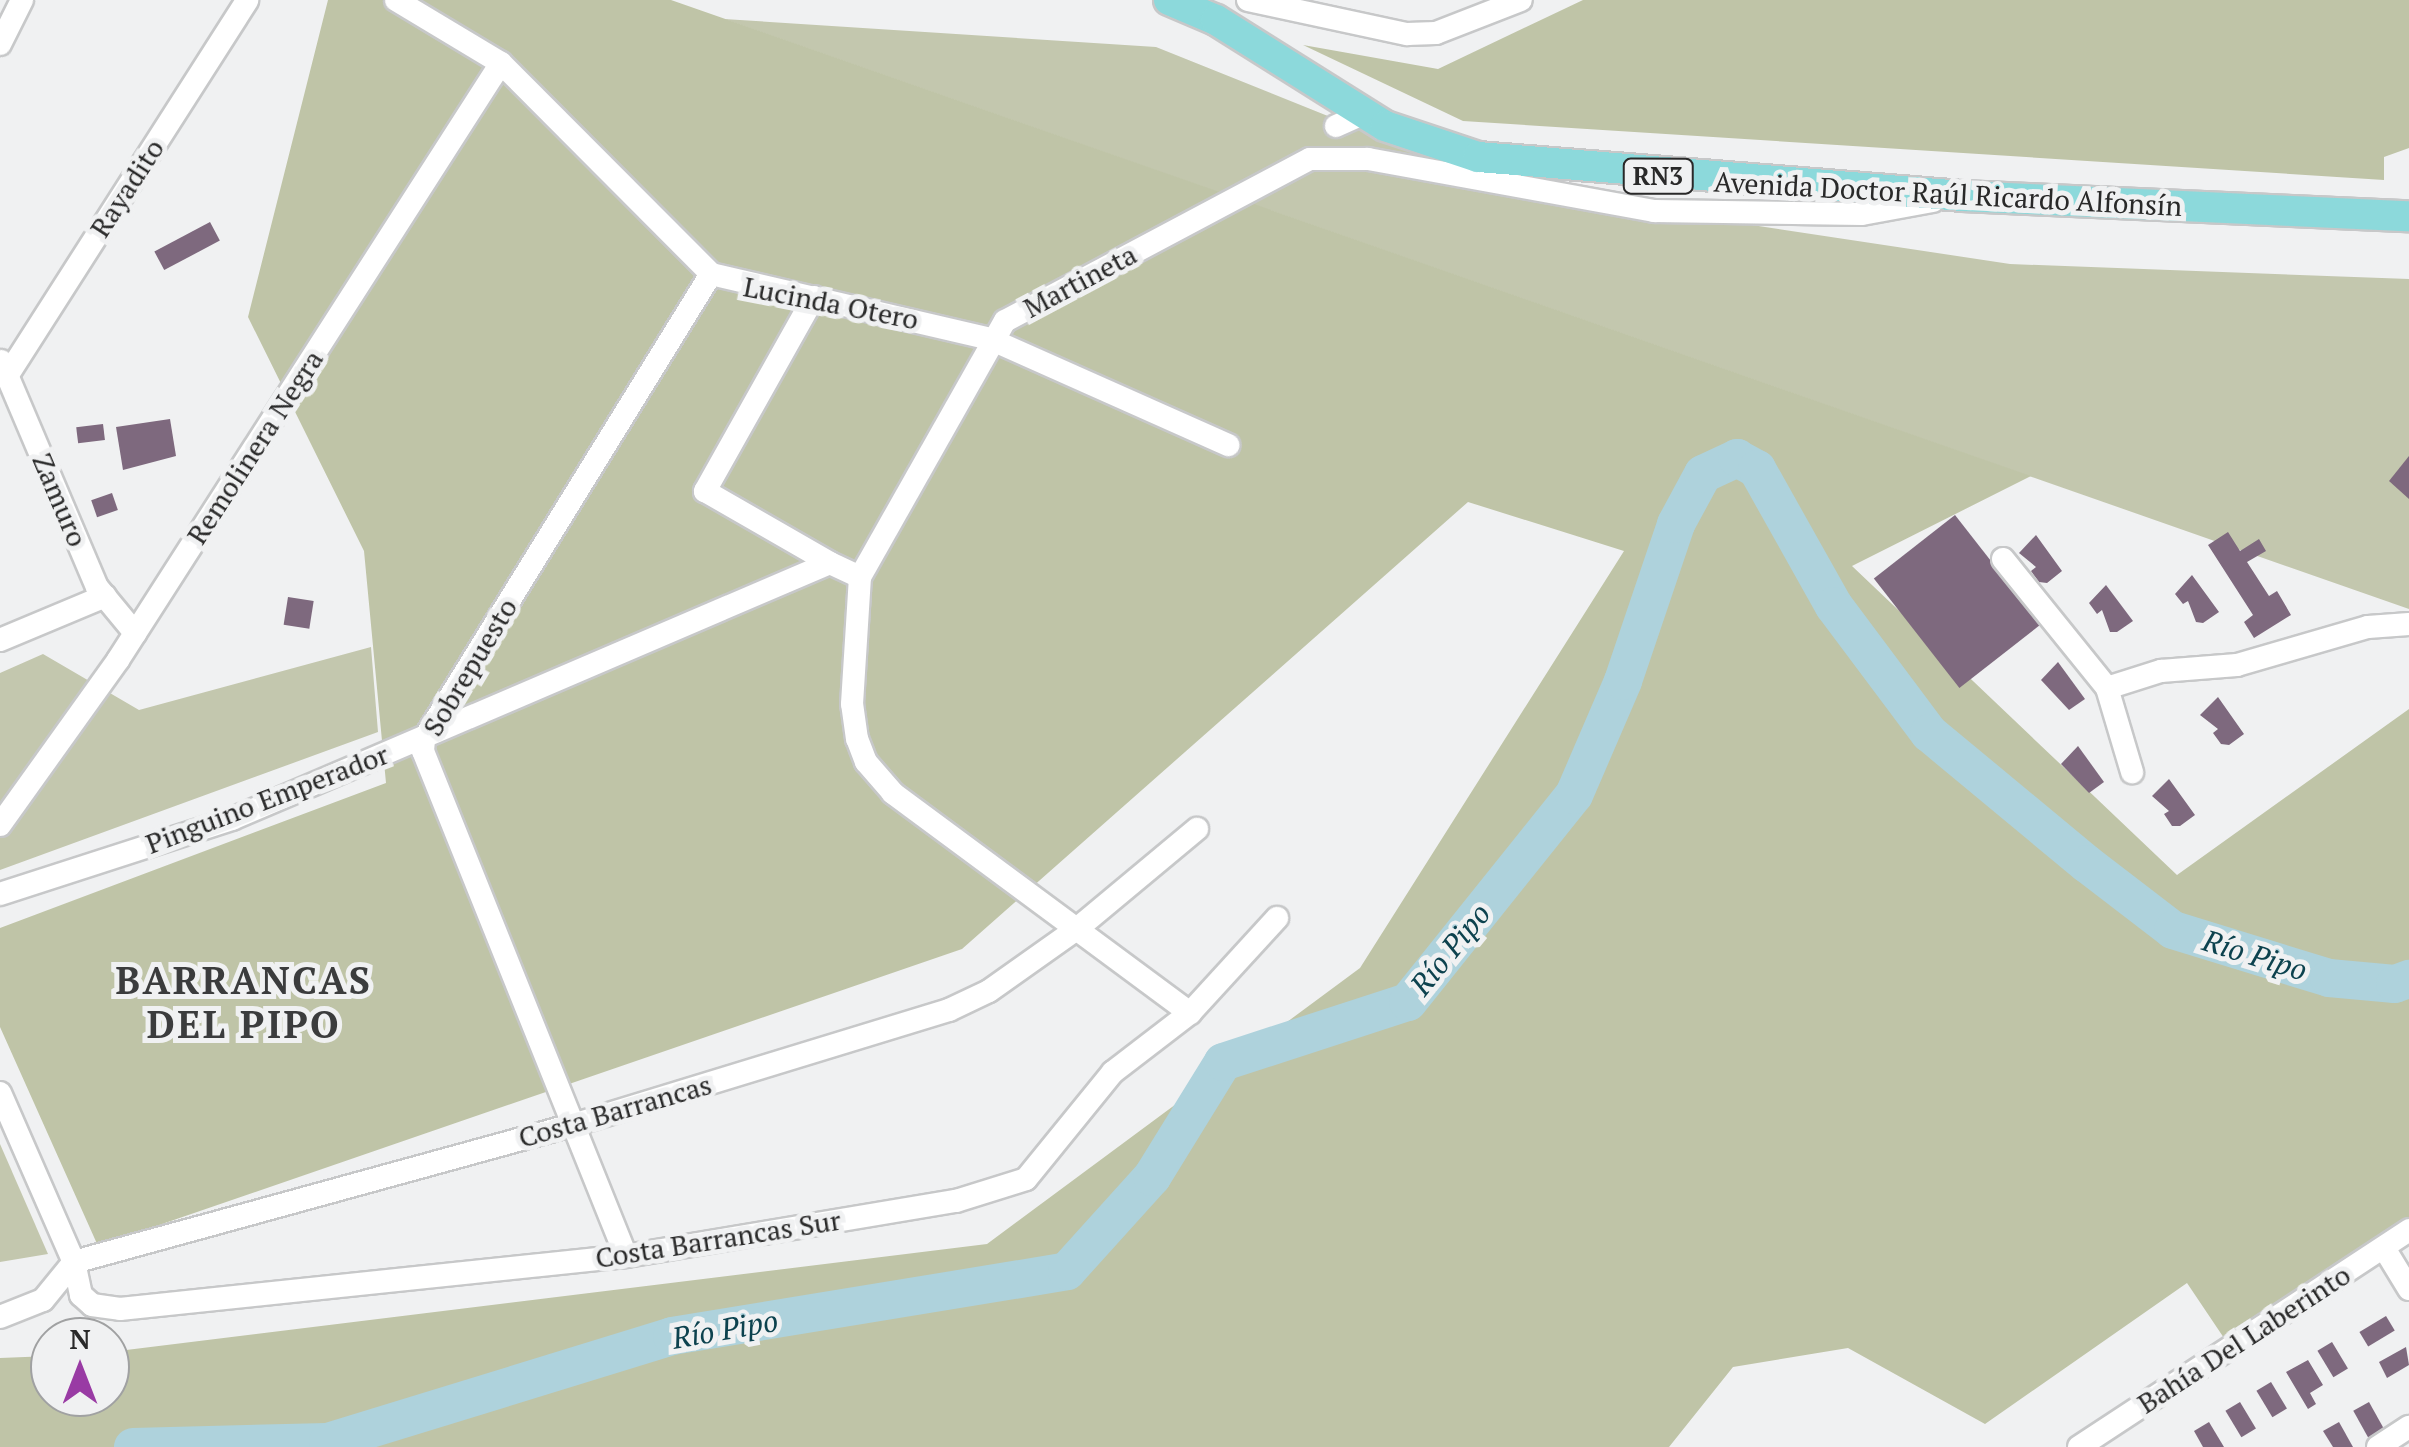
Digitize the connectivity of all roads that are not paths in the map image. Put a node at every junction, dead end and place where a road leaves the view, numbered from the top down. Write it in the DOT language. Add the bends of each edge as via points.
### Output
graph roads {
  1 [pos="22,0"];
  2 [pos="247,0"];
  3 [pos="396,0"];
  4 [pos="1248,0"];
  5 [pos="1521,0"];
  6 [pos="1175,1"];
  7 [pos="0,44"];
  8 [pos="501,63"];
  9 [pos="1961,196"];
  10 [pos="2409,216"];
  11 [pos="711,274"];
  12 [pos="814,298"];
  13 [pos="990,339"];
  14 [pos="4,367"];
  15 [pos="1228,445"];
  16 [pos="2003,559"];
  17 [pos="830,563"];
  18 [pos="860,577"];
  19 [pos="104,596"];
  20 [pos="2409,624"];
  21 [pos="135,633"];
  22 [pos="0,640"];
  23 [pos="2108,688"];
  24 [pos="424,738"];
  25 [pos="2132,772"];
  26 [pos="0,825"];
  27 [pos="1197,829"];
  28 [pos="0,894"];
  29 [pos="1277,918"];
  30 [pos="1078,928"];
  31 [pos="1190,1013"];
  32 [pos="0,1093"];
  33 [pos="576,1124"];
  34 [pos="2409,1230"];
  35 [pos="2384,1248"];
  36 [pos="626,1256"];
  37 [pos="74,1262"];
  38 [pos="2409,1289"];
  39 [pos="0,1317"];
  40 [pos="2409,1427"];
  41 [pos="2078,1447"];
  42 [pos="2378,1447"];
  1 -- 7 [label="street"];
  2 -- 14 [label="street, Rayadito"];
  3 -- 8 [label="street, Lucinda Otero"];
  4 -- 5 [label="street" via="1407,34 1436,32"];
  6 -- 9 [label="main road, Avenida Doctor Raúl Ricardo Alfonsín / RN3" via="1216,20 1350,120 1478,157"];
  8 -- 11 [label="street, Lucinda Otero"];
  8 -- 21 [label="street, Remolinera Negra"];
  9 -- 10 [label="main road, Avenida Doctor Raúl Ricardo Alfonsín / RN3"];
  9 -- 13 [label="street, Martineta" via="1862,214 1654,211 1368,159 1310,158 1005,321"];
  11 -- 12 [label="street, Lucinda Otero"];
  11 -- 24 [label="street, Sobrepuesto"];
  12 -- 13 [label="street, Lucinda Otero"];
  12 -- 17 [label="street" via="705,492"];
  13 -- 15 [label="street, Lucinda Otero"];
  13 -- 18 [label="street, Martineta"];
  14 -- 19 [label="street, Zamuro"];
  16 -- 23 [label="street"];
  17 -- 18 [label="street"];
  17 -- 24 [label="street, Pinguino Emperador"];
  18 -- 30 [label="street, Martineta" via="852,704 866,762 893,793"];
  19 -- 21 [label="street, Zamuro"];
  19 -- 22 [label="street"];
  20 -- 23 [label="street"];
  21 -- 26 [label="street, Remolinera Negra"];
  23 -- 25 [label="street"];
  24 -- 28 [label="street, Pinguino Emperador" via="232,818"];
  24 -- 33 [label="street, Sobrepuesto" via="428,776"];
  27 -- 30 [label="street, Costa Barrancas"];
  29 -- 31 [label="street, Costa Barrancas Sur"];
  30 -- 31 [label="street, Martineta"];
  30 -- 33 [label="street, Costa Barrancas" via="989,991 949,1010"];
  31 -- 36 [label="street, Costa Barrancas Sur" via="1113,1072 1026,1179 992,1194"];
  32 -- 37 [label="street"];
  33 -- 36 [label="street, Sobrepuesto"];
  33 -- 37 [label="street, Costa Barrancas"];
  34 -- 35 [label="street, Bahía Del Laberinto"];
  35 -- 38 [label="street"];
  35 -- 41 [label="street, Bahía Del Laberinto"];
  36 -- 37 [label="street, Costa Barrancas Sur" via="120,1310 92,1305 81,1295"];
  37 -- 39 [label="street" via="44,1300"];
  40 -- 42 [label="street"];
}
